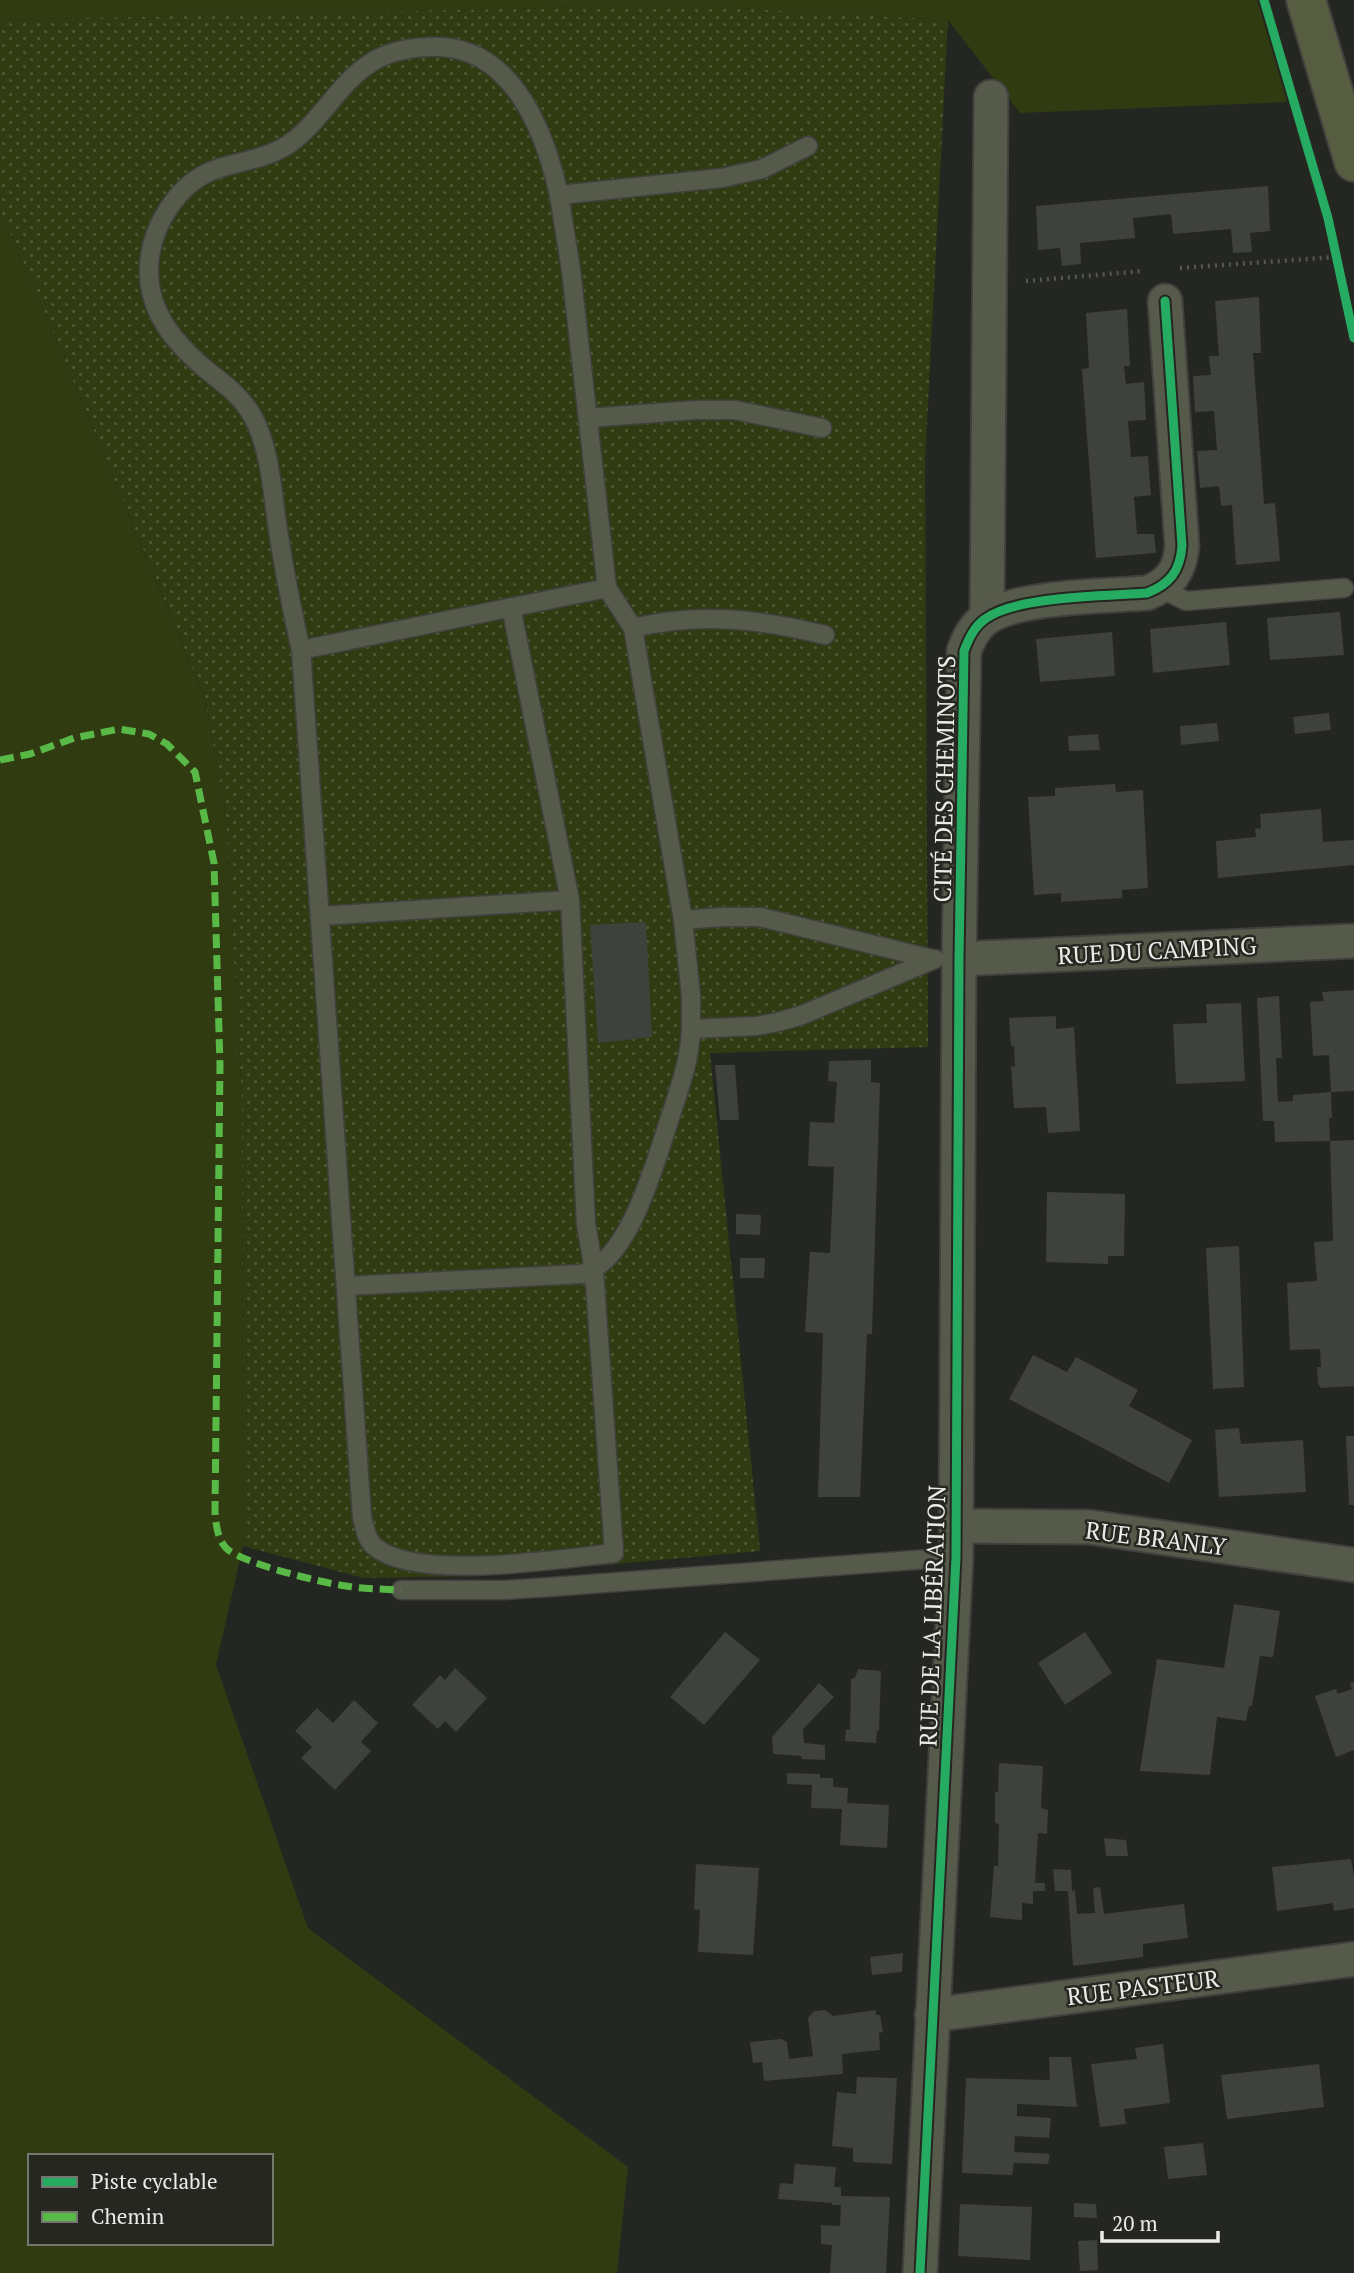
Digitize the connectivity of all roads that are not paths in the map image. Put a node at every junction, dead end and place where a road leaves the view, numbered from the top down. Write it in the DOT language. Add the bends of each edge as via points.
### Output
graph roads {
  1 [pos="1306,0"];
  2 [pos="991,97"];
  3 [pos="808,146"];
  4 [pos="1354,162"];
  5 [pos="559,195"];
  6 [pos="1165,301"];
  7 [pos="588,418"];
  8 [pos="822,428"];
  9 [pos="607,587"];
  10 [pos="1160,588"];
  11 [pos="1344,588"];
  12 [pos="511,607"];
  13 [pos="987,617"];
  14 [pos="633,628"];
  15 [pos="825,635"];
  16 [pos="301,650"];
  17 [pos="570,900"];
  18 [pos="321,916"];
  19 [pos="683,920"];
  20 [pos="1354,941"];
  21 [pos="946,959"];
  22 [pos="691,1029"];
  23 [pos="594,1270"];
  24 [pos="346,1286"];
  25 [pos="956,1542"];
  26 [pos="1354,1565"];
  27 [pos="401,1590"];
  28 [pos="1354,1959"];
  29 [pos="932,2015"];
  30 [pos="920,2273"];
  1 -- 4 [label="main road"];
  2 -- 13 [label="street"];
  3 -- 5 [label="lane" via="762,169 722,178"];
  5 -- 7 [label="lane"];
  5 -- 16 [label="lane" via="534,122 510,82 479,56 437,46 415,47 372,62 343,85 291,143 196,180 164,216 149,265 153,300 169,333 246,405 262,437"];
  6 -- 10 [label="street" via="1182,547 1177,571"];
  7 -- 8 [label="lane" via="735,410"];
  7 -- 9 [label="lane"];
  9 -- 12 [label="lane"];
  9 -- 14 [label="lane"];
  10 -- 11 [label="lane" via="1186,601"];
  10 -- 13 [label="street" via="1147,593 1037,601"];
  12 -- 16 [label="lane"];
  12 -- 17 [label="lane"];
  13 -- 21 [label="street, CITÉ DES CHEMINOTS" via="969,637 964,651"];
  14 -- 15 [label="lane" via="684,618 719,619 760,621"];
  14 -- 19 [label="lane"];
  16 -- 18 [label="lane"];
  17 -- 18 [label="lane"];
  17 -- 23 [label="lane" via="586,1224"];
  18 -- 24 [label="lane"];
  19 -- 21 [label="lane" via="760,917"];
  19 -- 22 [label="lane"];
  20 -- 21 [label="street, RUE DU CAMPING"];
  21 -- 22 [label="lane" via="778,1022"];
  21 -- 25 [label="street, RUE DE LA LIBÉRATION"];
  22 -- 23 [label="lane" via="690,1052 649,1185 623,1236"];
  23 -- 24 [label="lane"];
  23 -- 24 [label="lane" via="614,1553 504,1566 443,1565 397,1558 372,1545 362,1517"];
  25 -- 26 [label="street, RUE BRANLY" via="1089,1527"];
  25 -- 27 [label="lane" via="504,1590"];
  25 -- 29 [label="street, RUE DE LA LIBÉRATION"];
  28 -- 29 [label="street, RUE PASTEUR"];
  29 -- 30 [label="street, RUE DE LA LIBÉRATION"];
}
